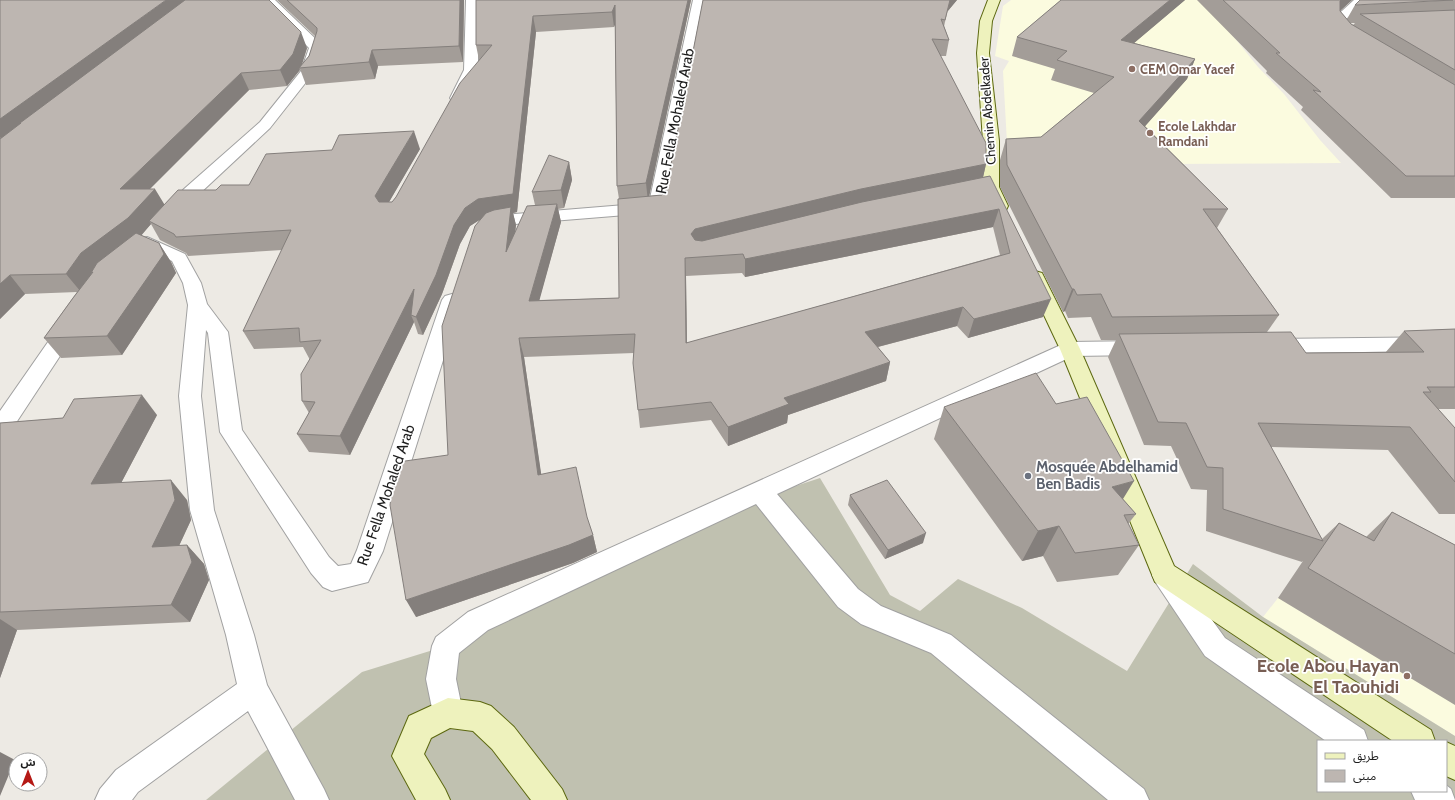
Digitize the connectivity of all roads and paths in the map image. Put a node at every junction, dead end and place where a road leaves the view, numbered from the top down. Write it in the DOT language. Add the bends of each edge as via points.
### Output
graph roads {
  1 [pos="268,0"];
  2 [pos="472,0"];
  3 [pos="699,0"];
  4 [pos="994,0"];
  5 [pos="1361,0"];
  6 [pos="1345,32"];
  7 [pos="452,108"];
  8 [pos="1008,222"];
  9 [pos="474,237"];
  10 [pos="1029,264"];
  11 [pos="458,281"];
  12 [pos="198,305"];
  13 [pos="81,310"];
  14 [pos="1455,344"];
  15 [pos="1251,346"];
  16 [pos="1164,348"];
  17 [pos="1070,349"];
  18 [pos="0,429"];
  19 [pos="760,491"];
  20 [pos="1164,574"];
  21 [pos="253,690"];
  22 [pos="448,713"];
  23 [pos="1352,740"];
  24 [pos="1418,740"];
  25 [pos="427,788"];
  26 [pos="1428,792"];
  27 [pos="111,800"];
  28 [pos="313,800"];
  29 [pos="551,800"];
  30 [pos="1133,800"];
  31 [pos="1440,800"];
  1 -- 12 [label="street" via="316,47 307,72 265,125 190,193 150,238 179,258 192,283"];
  2 -- 7 [label="street" via="471,70"];
  3 -- 9 [label="street, Rue Fella Mohaled Arab" via="657,208 489,223 477,231"];
  4 -- 8 [label="street, Chemin Abdelkader" via="986,21 982,53 991,141 983,188"];
  5 -- 6 [label="street" via="1337,21"];
  10 -- 17 [label="street"];
  11 -- 12 [label="street, Rue Fella Mohaled Arab" via="370,551 359,574 332,580 231,432 218,332"];
  12 -- 21 [label="street" via="190,396 202,510 240,635"];
  13 -- 18 [label="street"];
  14 -- 15 [label="street"];
  16 -- 17 [label="street"];
  17 -- 19 [label="street"];
  17 -- 20 [label="street"];
  19 -- 22 [label="street" via="478,621 446,646 441,679"];
  19 -- 30 [label="street" via="848,598 872,615 941,644"];
  20 -- 23 [label="street" via="1215,647"];
  20 -- 24 [label="street"];
  21 -- 27 [label="street" via="127,781"];
  21 -- 28 [label="street"];
  22 -- 25 [label="street" via="420,728 408,756"];
  22 -- 29 [label="street" via="480,717 503,738"];
  26 -- 31 [label="street"];
}
